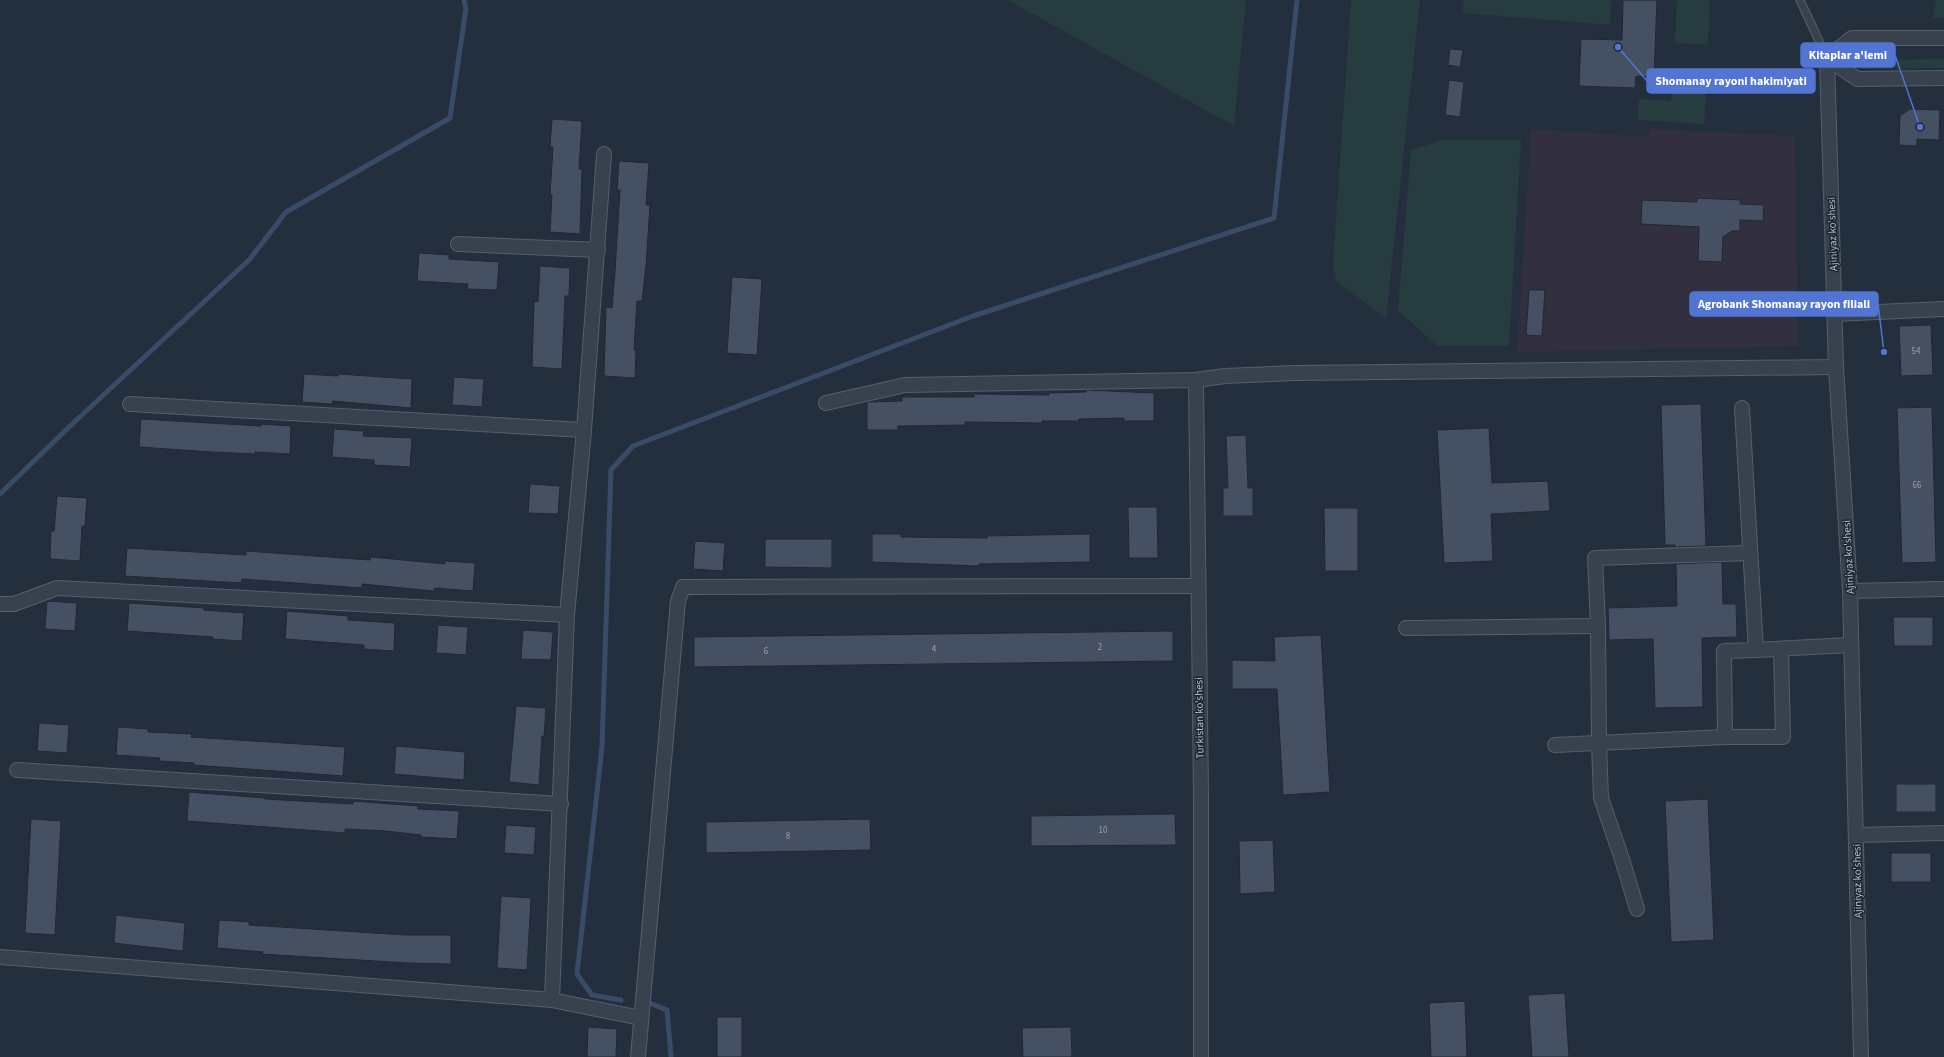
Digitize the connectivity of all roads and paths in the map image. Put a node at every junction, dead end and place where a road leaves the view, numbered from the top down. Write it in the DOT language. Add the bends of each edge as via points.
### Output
graph roads {
  1 [pos="1800,0"];
  2 [pos="1944,38"];
  3 [pos="1826,58"];
  4 [pos="1944,78"];
  5 [pos="604,154"];
  6 [pos="458,244"];
  7 [pos="598,250"];
  8 [pos="1944,309"];
  9 [pos="1834,314"];
  10 [pos="1836,367"];
  11 [pos="1196,380"];
  12 [pos="826,403"];
  13 [pos="130,404"];
  14 [pos="1742,408"];
  15 [pos="584,430"];
  16 [pos="1750,553"];
  17 [pos="1197,586"];
  18 [pos="1944,589"];
  19 [pos="1850,591"];
  20 [pos="0,604"];
  21 [pos="568,615"];
  22 [pos="1598,626"];
  23 [pos="1406,628"];
  24 [pos="1850,644"];
  25 [pos="1781,649"];
  26 [pos="1756,650"];
  27 [pos="1725,737"];
  28 [pos="1599,743"];
  29 [pos="1555,745"];
  30 [pos="17,770"];
  31 [pos="561,804"];
  32 [pos="1944,833"];
  33 [pos="1856,835"];
  34 [pos="1637,909"];
  35 [pos="0,957"];
  36 [pos="552,1000"];
  37 [pos="641,1018"];
  38 [pos="638,1057"];
  39 [pos="1201,1057"];
  40 [pos="1861,1057"];
  1 -- 3 [label="lane"];
  2 -- 3 [label="street" via="1852,38"];
  3 -- 4 [label="street" via="1857,79"];
  3 -- 9 [label="street, Ajiniyaz ko'shesi"];
  5 -- 7 [label="street"];
  6 -- 7 [label="street"];
  7 -- 15 [label="street"];
  8 -- 9 [label="street"];
  9 -- 10 [label="street, Ajiniyaz ko'shesi"];
  10 -- 11 [label="street" via="1295,373"];
  10 -- 19 [label="street, Ajiniyaz ko'shesi"];
  11 -- 12 [label="street" via="905,386"];
  11 -- 17 [label="street, Turkistan ko'shesi"];
  13 -- 15 [label="street"];
  14 -- 16 [label="street"];
  15 -- 21 [label="street"];
  16 -- 22 [label="street" via="1595,558"];
  16 -- 26 [label="street"];
  17 -- 37 [label="street" via="683,587 678,602"];
  17 -- 39 [label="street, Turkistan ko'shesi" via="1201,795"];
  18 -- 19 [label="street"];
  19 -- 24 [label="street, Ajiniyaz ko'shesi"];
  20 -- 21 [label="street" via="14,604 56,588"];
  21 -- 31 [label="street"];
  22 -- 23 [label="street"];
  22 -- 28 [label="street"];
  24 -- 25 [label="street"];
  24 -- 33 [label="street, Ajiniyaz ko'shesi"];
  25 -- 26 [label="street"];
  25 -- 27 [label="street" via="1783,737"];
  26 -- 27 [label="street" via="1724,651"];
  27 -- 28 [label="street"];
  28 -- 29 [label="street"];
  28 -- 34 [label="street" via="1601,798"];
  30 -- 31 [label="street"];
  31 -- 36 [label="street"];
  32 -- 33 [label="street"];
  33 -- 40 [label="street, Ajiniyaz ko'shesi"];
  35 -- 36 [label="street"];
  36 -- 37 [label="street"];
  37 -- 38 [label="street"];
}
